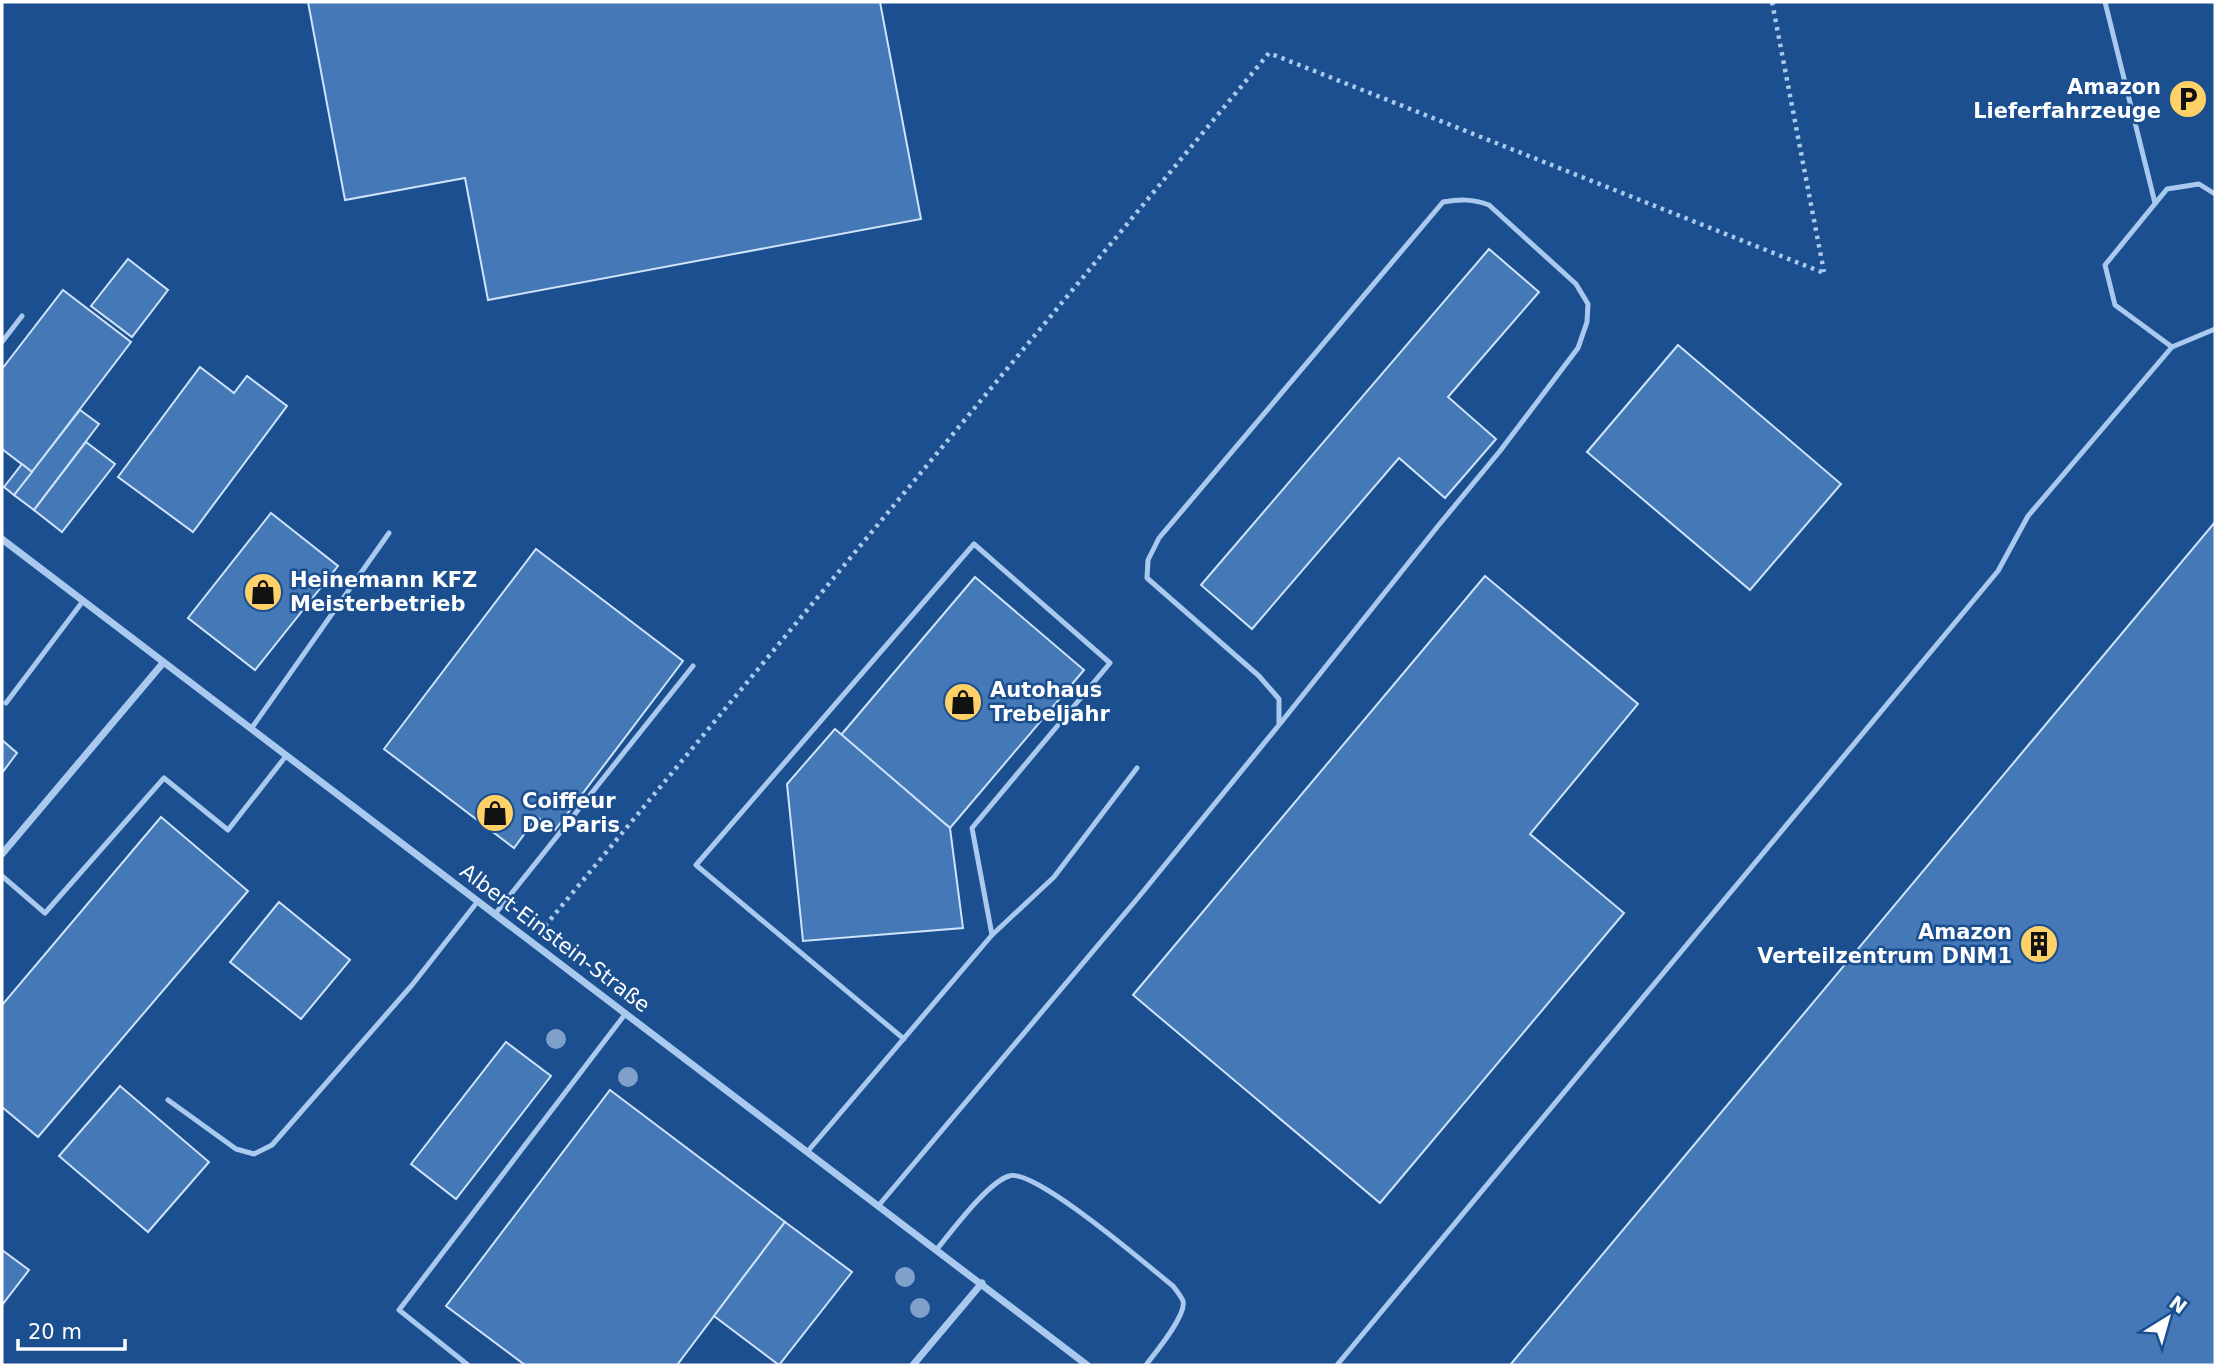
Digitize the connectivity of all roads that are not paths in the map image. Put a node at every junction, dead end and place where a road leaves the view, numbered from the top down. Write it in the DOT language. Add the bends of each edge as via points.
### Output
graph roads {
  1 [pos="2105,2"];
  2 [pos="2215,194"];
  3 [pos="2155,203"];
  4 [pos="22,316"];
  5 [pos="2215,328"];
  6 [pos="2,342"];
  7 [pos="2172,347"];
  8 [pos="389,533"];
  9 [pos="2,539"];
  10 [pos="83,601"];
  11 [pos="163,663"];
  12 [pos="693,666"];
  13 [pos="6,703"];
  14 [pos="1279,725"];
  15 [pos="251,730"];
  16 [pos="286,756"];
  17 [pos="1137,768"];
  18 [pos="2,854"];
  19 [pos="2,876"];
  20 [pos="478,901"];
  21 [pos="495,914"];
  22 [pos="992,935"];
  23 [pos="626,1013"];
  24 [pos="904,1039"];
  25 [pos="168,1100"];
  26 [pos="808,1152"];
  27 [pos="879,1205"];
  28 [pos="937,1249"];
  29 [pos="982,1283"];
  30 [pos="468,1365"];
  31 [pos="913,1365"];
  32 [pos="1087,1365"];
  33 [pos="1146,1365"];
  34 [pos="1337,1365"];
  1 -- 3 [label="lane"];
  2 -- 3 [label="lane" via="2199,184 2167,189"];
  3 -- 7 [label="lane" via="2105,265 2115,305"];
  4 -- 6 [label="lane"];
  5 -- 7 [label="lane"];
  7 -- 34 [label="lane" via="2028,516 1998,571"];
  8 -- 15 [label="lane"];
  9 -- 10 [label="street, Albert-Einstein-Straße"];
  10 -- 11 [label="street, Albert-Einstein-Straße"];
  10 -- 13 [label="lane"];
  11 -- 15 [label="street, Albert-Einstein-Straße"];
  11 -- 18 [label="street"];
  12 -- 21 [label="lane"];
  14 -- 14 [label="lane" via="1279,699 1147,578 1148,560 1159,538 1443,202 1475,200 1489,205 1576,284 1588,304 1578,348"];
  14 -- 27 [label="lane"];
  15 -- 16 [label="street, Albert-Einstein-Straße"];
  16 -- 19 [label="lane" via="228,830 164,778 45,913"];
  16 -- 20 [label="street, Albert-Einstein-Straße"];
  17 -- 22 [label="lane" via="1054,877"];
  20 -- 21 [label="street, Albert-Einstein-Straße"];
  20 -- 25 [label="lane" via="412,985 272,1145 254,1154 236,1149"];
  21 -- 23 [label="street, Albert-Einstein-Straße"];
  22 -- 24 [label="lane"];
  22 -- 24 [label="lane" via="972,828 1110,663 974,544 696,865"];
  23 -- 26 [label="street, Albert-Einstein-Straße"];
  23 -- 30 [label="lane" via="399,1310"];
  24 -- 26 [label="lane"];
  26 -- 27 [label="street, Albert-Einstein-Straße"];
  27 -- 28 [label="street, Albert-Einstein-Straße"];
  28 -- 29 [label="street, Albert-Einstein-Straße"];
  28 -- 33 [label="lane" via="980,1197 1009,1175 1024,1176 1049,1189 1173,1286 1183,1301 1174,1327"];
  29 -- 31 [label="street"];
  29 -- 32 [label="street, Albert-Einstein-Straße"];
}
